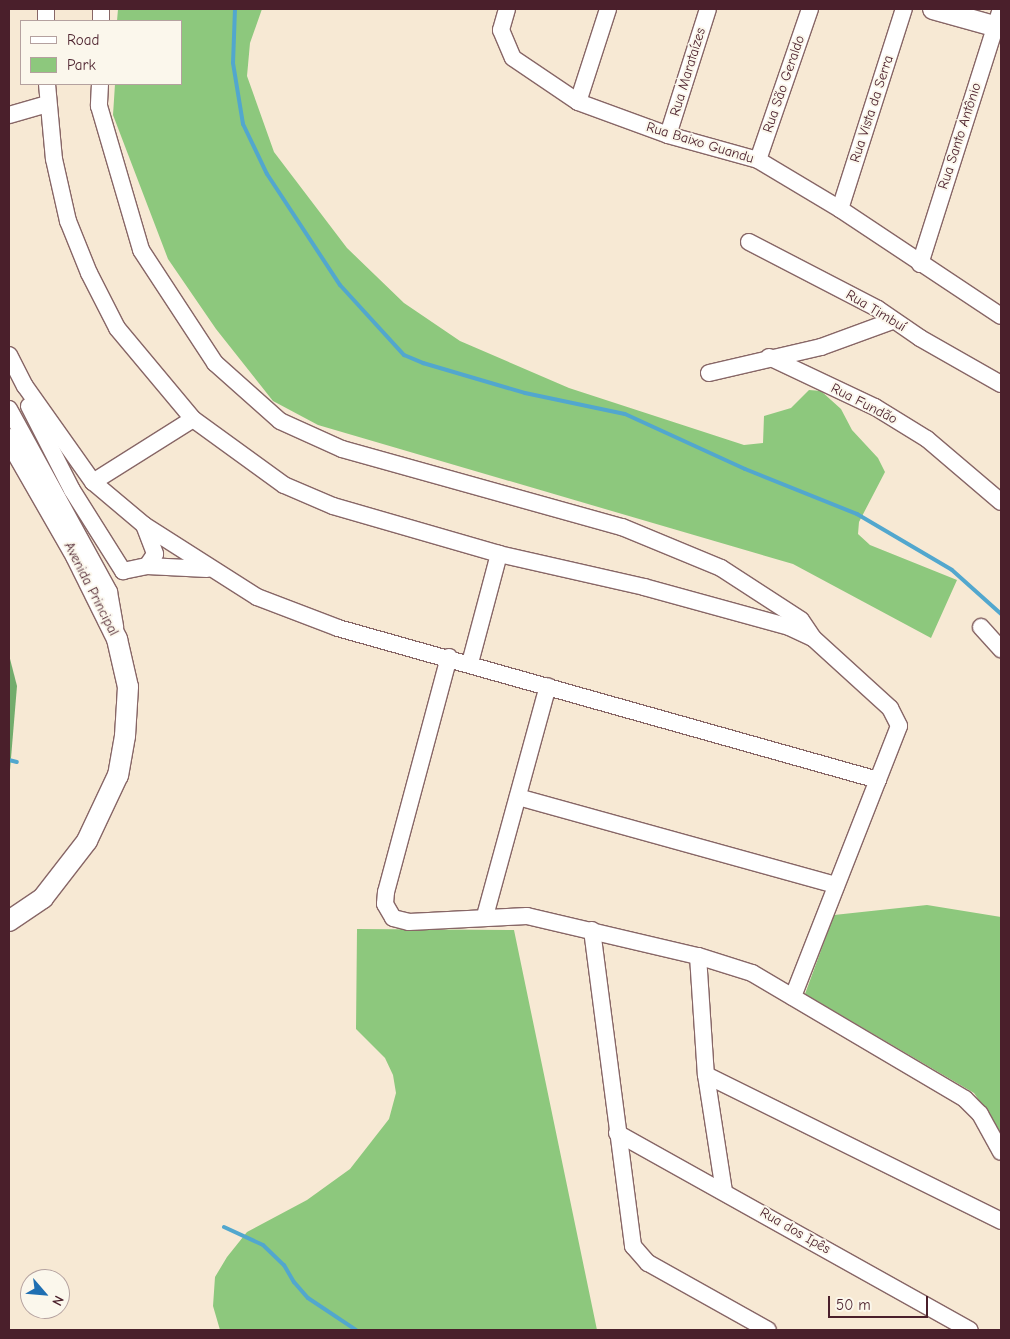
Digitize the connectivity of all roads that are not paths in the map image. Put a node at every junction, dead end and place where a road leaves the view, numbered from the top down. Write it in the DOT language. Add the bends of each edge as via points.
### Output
graph roads {
  1 [pos="507,9"];
  2 [pos="608,9"];
  3 [pos="708,9"];
  4 [pos="810,9"];
  5 [pos="904,9"];
  6 [pos="933,9"];
  7 [pos="999,21"];
  8 [pos="47,85"];
  9 [pos="100,85"];
  10 [pos="578,102"];
  11 [pos="47,104"];
  12 [pos="9,115"];
  13 [pos="668,135"];
  14 [pos="758,160"];
  15 [pos="840,208"];
  16 [pos="749,242"];
  17 [pos="920,264"];
  18 [pos="1001,316"];
  19 [pos="892,320"];
  20 [pos="9,354"];
  21 [pos="768,357"];
  22 [pos="9,367"];
  23 [pos="709,373"];
  24 [pos="1001,384"];
  25 [pos="9,409"];
  26 [pos="193,419"];
  27 [pos="9,439"];
  28 [pos="93,482"];
  29 [pos="72,490"];
  30 [pos="57,500"];
  31 [pos="1001,502"];
  32 [pos="144,525"];
  33 [pos="499,554"];
  34 [pos="146,566"];
  35 [pos="210,569"];
  36 [pos="981,627"];
  37 [pos="813,638"];
  38 [pos="117,639"];
  39 [pos="1001,649"];
  40 [pos="449,657"];
  41 [pos="470,663"];
  42 [pos="548,686"];
  43 [pos="878,780"];
  44 [pos="518,797"];
  45 [pos="836,886"];
  46 [pos="485,916"];
  47 [pos="9,921"];
  48 [pos="592,930"];
  49 [pos="698,956"];
  50 [pos="793,997"];
  51 [pos="706,1075"];
  52 [pos="617,1133"];
  53 [pos="1001,1152"];
  54 [pos="724,1191"];
  55 [pos="1001,1221"];
  56 [pos="768,1330"];
  57 [pos="970,1330"];
  1 -- 10 [label="street, Rua Baixo Guandu" via="501,30 513,58"];
  2 -- 10 [label="street"];
  3 -- 13 [label="street, Rua Marataízes"];
  4 -- 14 [label="street, Rua São Geraldo"];
  5 -- 15 [label="street, Rua Vista da Serra"];
  6 -- 7 [label="street"];
  7 -- 17 [label="street, Rua Santo Antônio"];
  8 -- 11 [label="street"];
  9 -- 37 [label="street" via="99,106 141,250 215,363 280,421 342,449 622,527 720,568 801,620"];
  10 -- 13 [label="street, Rua Baixo Guandu"];
  11 -- 12 [label="street"];
  11 -- 26 [label="street" via="54,159 68,221 89,273 117,328"];
  13 -- 14 [label="street, Rua Baixo Guandu"];
  14 -- 15 [label="street, Rua Baixo Guandu"];
  15 -- 17 [label="street, Rua Baixo Guandu"];
  16 -- 19 [label="street, Rua Timbuí" via="878,309"];
  17 -- 18 [label="street, Rua Baixo Guandu"];
  19 -- 21 [label="street" via="821,347"];
  19 -- 24 [label="street, Rua Timbuí"];
  20 -- 28 [label="street" via="25,386"];
  21 -- 23 [label="street"];
  21 -- 31 [label="street, Rua Fundão" via="875,408 927,439"];
  22 -- 29 [label="street"];
  25 -- 30 [label="street"];
  26 -- 28 [label="street"];
  26 -- 33 [label="street" via="284,485 373,520"];
  27 -- 38 [label="street, Avenida Principal" via="76,556"];
  28 -- 32 [label="street"];
  29 -- 30 [label="street"];
  29 -- 34 [label="street" via="122,571"];
  30 -- 38 [label="street" via="110,592"];
  32 -- 34 [label="street" via="155,554"];
  32 -- 35 [label="street"];
  33 -- 37 [label="street" via="644,587 789,627"];
  33 -- 41 [label="street"];
  34 -- 35 [label="street"];
  35 -- 40 [label="street" via="257,597 301,615"];
  36 -- 39 [label="street"];
  37 -- 43 [label="street" via="896,716 899,726"];
  38 -- 47 [label="street, Avenida Principal" via="128,687 125,736 118,775 87,841 43,898"];
  40 -- 41 [label="street"];
  40 -- 46 [label="street" via="385,904 393,918 409,922"];
  41 -- 42 [label="street"];
  42 -- 43 [label="street"];
  42 -- 44 [label="street"];
  43 -- 45 [label="street"];
  44 -- 45 [label="street"];
  44 -- 46 [label="street"];
  45 -- 50 [label="street"];
  46 -- 48 [label="street" via="526,916"];
  48 -- 49 [label="street"];
  48 -- 52 [label="street"];
  49 -- 50 [label="street" via="752,973"];
  49 -- 51 [label="street"];
  50 -- 53 [label="street" via="965,1099 980,1114"];
  51 -- 54 [label="street"];
  51 -- 55 [label="street"];
  52 -- 54 [label="street, Rua dos Ipês"];
  52 -- 56 [label="street" via="632,1246 638,1255"];
  54 -- 57 [label="street, Rua dos Ipês"];
}
